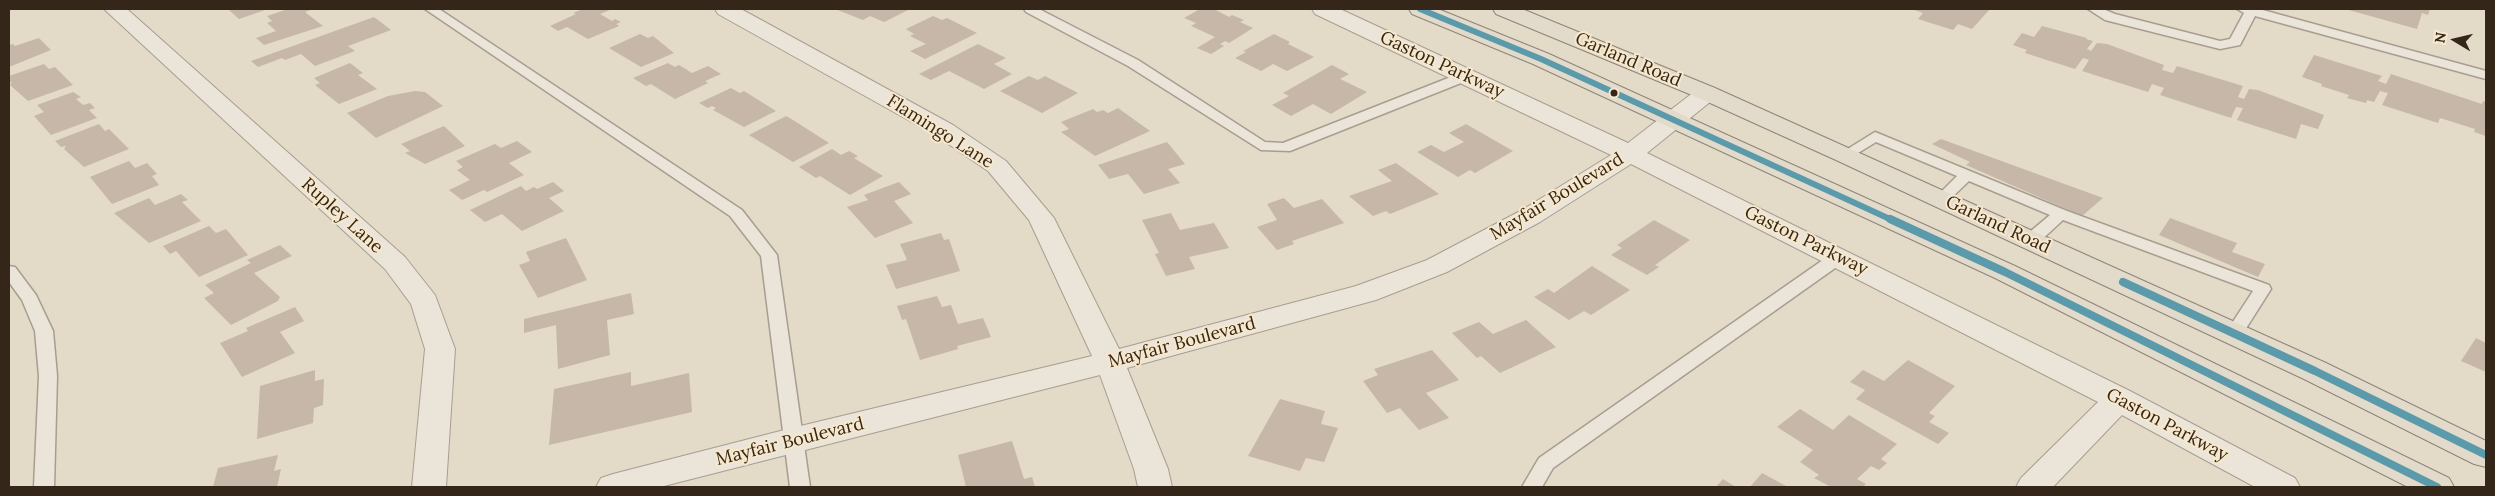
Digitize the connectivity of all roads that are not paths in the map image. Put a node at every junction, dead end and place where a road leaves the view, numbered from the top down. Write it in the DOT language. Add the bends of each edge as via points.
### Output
graph roads {
  1 [pos="114,9"];
  2 [pos="431,9"];
  3 [pos="726,9"];
  4 [pos="1030,9"];
  5 [pos="1323,9"];
  6 [pos="1420,9"];
  7 [pos="1504,9"];
  8 [pos="2094,9"];
  9 [pos="2249,10"];
  10 [pos="2486,75"];
  11 [pos="1466,76"];
  12 [pos="1707,93"];
  13 [pos="1673,120"];
  14 [pos="1630,154"];
  15 [pos="1845,155"];
  16 [pos="1967,175"];
  17 [pos="1942,199"];
  18 [pos="2061,214"];
  19 [pos="2031,240"];
  20 [pos="1839,257"];
  21 [pos="9,271"];
  22 [pos="2234,334"];
  23 [pos="1110,362"];
  24 [pos="2119,399"];
  25 [pos="792,440"];
  26 [pos="2486,455"];
  27 [pos="44,487"];
  28 [pos="429,487"];
  29 [pos="613,487"];
  30 [pos="800,487"];
  31 [pos="1155,487"];
  32 [pos="1532,487"];
  33 [pos="2033,487"];
  34 [pos="2283,487"];
  35 [pos="2437,487"];
  1 -- 28 [label="street, Rupley Lane" via="395,263 425,302 440,349"];
  2 -- 25 [label="lane" via="736,214 769,255"];
  3 -- 23 [label="street, Flamingo Lane" via="944,130 997,166 1041,218"];
  4 -- 11 [label="lane" via="1133,63 1261,146 1284,148"];
  5 -- 11 [label="street, Gaston Parkway"];
  6 -- 13 [label="main road, Garland Road" via="1541,59"];
  7 -- 12 [label="main road, Garland Road"];
  8 -- 9 [label="lane" via="2110,17 2220,44 2235,42"];
  9 -- 10 [label="lane"];
  11 -- 14 [label="street, Gaston Parkway"];
  12 -- 13 [label="street, Mayfair Boulevard"];
  12 -- 15 [label="main road, Garland Road"];
  13 -- 14 [label="street, Mayfair Boulevard"];
  13 -- 35 [label="main road, Garland Road" via="2005,272"];
  14 -- 20 [label="street, Gaston Parkway"];
  14 -- 23 [label="street, Mayfair Boulevard" via="1530,216 1437,266 1366,293"];
  15 -- 16 [label="lane" via="1875,136"];
  15 -- 17 [label="main road, Garland Road"];
  16 -- 17 [label="lane"];
  16 -- 18 [label="lane"];
  17 -- 19 [label="main road, Garland Road"];
  18 -- 19 [label="lane"];
  18 -- 22 [label="lane" via="2263,288"];
  19 -- 22 [label="main road, Garland Road"];
  20 -- 24 [label="street, Gaston Parkway"];
  20 -- 32 [label="lane" via="1546,463"];
  21 -- 27 [label="lane" via="30,298 44,331 48,376"];
  22 -- 26 [label="main road, Garland Road"];
  23 -- 25 [label="street, Mayfair Boulevard"];
  23 -- 31 [label="street, Flamingo Lane"];
  24 -- 33 [label="street"];
  24 -- 34 [label="street, Gaston Parkway"];
  25 -- 29 [label="street, Mayfair Boulevard"];
  25 -- 30 [label="lane"];
}
